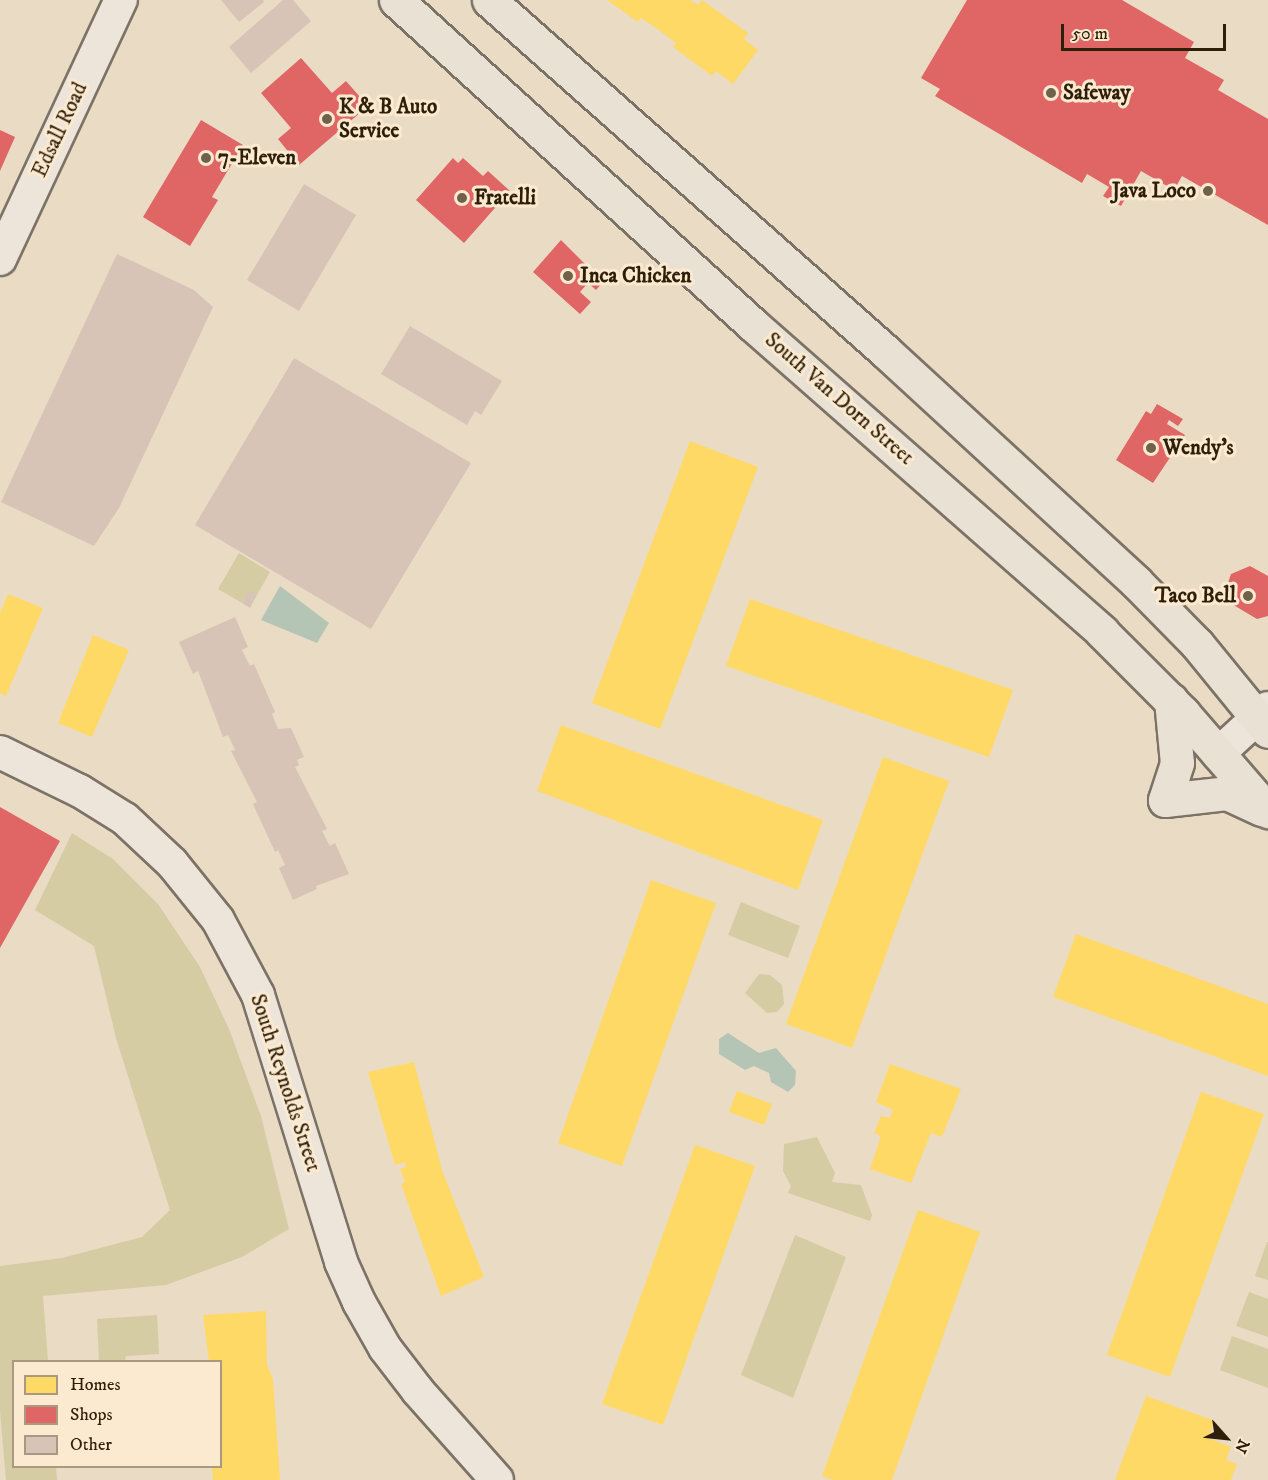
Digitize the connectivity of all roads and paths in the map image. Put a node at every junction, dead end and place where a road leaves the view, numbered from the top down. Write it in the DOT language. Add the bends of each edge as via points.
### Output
graph roads {
  1 [pos="121,0"];
  2 [pos="396,0"];
  3 [pos="489,0"];
  4 [pos="0,260"];
  5 [pos="1171,700"];
  6 [pos="1264,719"];
  7 [pos="0,752"];
  8 [pos="1218,754"];
  9 [pos="1268,812"];
  10 [pos="497,1480"];
  1 -- 4 [label="street, Edsall Road"];
  2 -- 5 [label="main road, South Van Dorn Street" via="752,324 1068,600"];
  3 -- 6 [label="main road" via="885,351 1136,582"];
  5 -- 8 [label="main road, South Van Dorn Street"];
  5 -- 9 [label="main road" via="1177,763 1166,800 1227,793"];
  6 -- 8 [label="street"];
  7 -- 10 [label="street, South Reynolds Street" via="80,791 125,819 172,863 218,920 258,995 341,1262 359,1302 385,1348 418,1391"];
  8 -- 9 [label="main road, South Van Dorn Street"];
}
